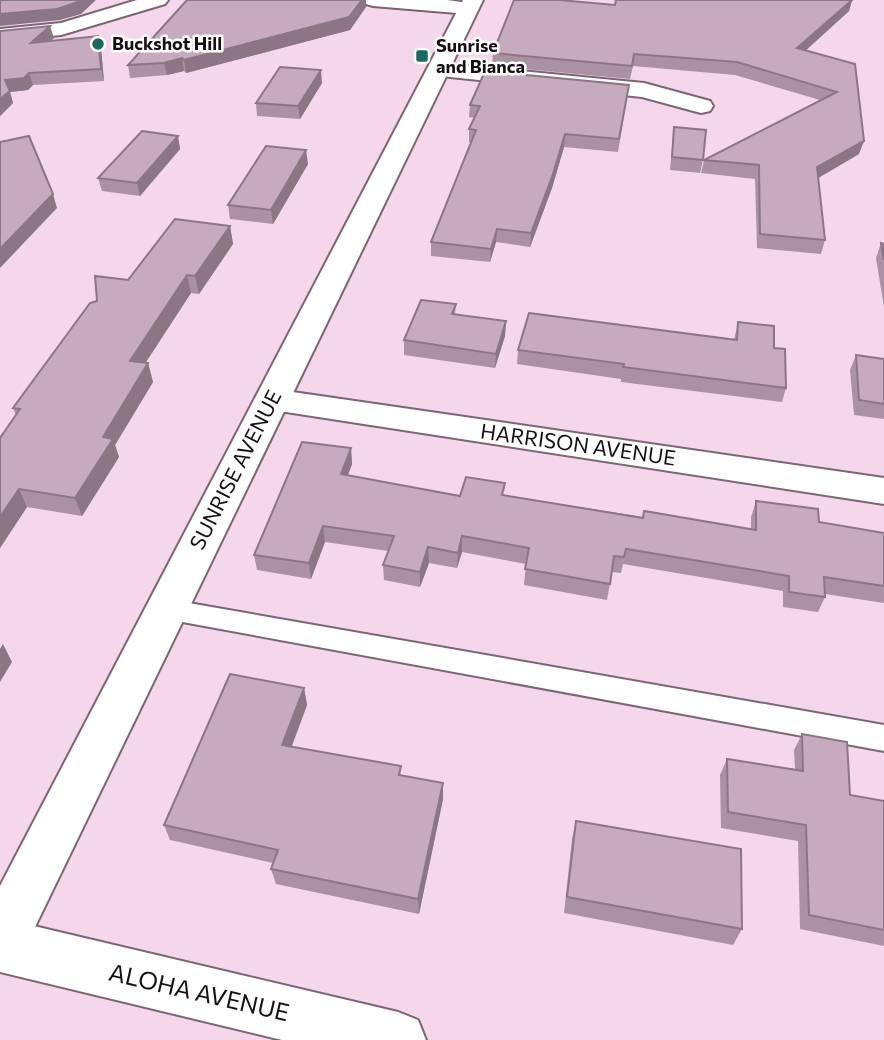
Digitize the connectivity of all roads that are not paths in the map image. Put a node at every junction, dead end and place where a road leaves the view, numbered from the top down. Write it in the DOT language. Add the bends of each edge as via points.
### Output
graph roads {
  1 [pos="158,0"];
  2 [pos="373,0"];
  3 [pos="471,4"];
  4 [pos="0,35"];
  5 [pos="439,70"];
  6 [pos="701,106"];
  7 [pos="272,400"];
  8 [pos="884,491"];
  9 [pos="166,609"];
  10 [pos="884,738"];
  11 [pos="0,943"];
  12 [pos="398,1040"];
  1 -- 4 [label="street" via="70,28"];
  2 -- 3 [label="street"];
  3 -- 5 [label="street, SUNRISE AVENUE"];
  5 -- 6 [label="street" via="644,90"];
  5 -- 7 [label="street, SUNRISE AVENUE"];
  7 -- 8 [label="street, HARRISON AVENUE"];
  7 -- 9 [label="street, SUNRISE AVENUE"];
  9 -- 10 [label="lane"];
  9 -- 11 [label="street, SUNRISE AVENUE"];
  11 -- 12 [label="street, ALOHA AVENUE"];
}
